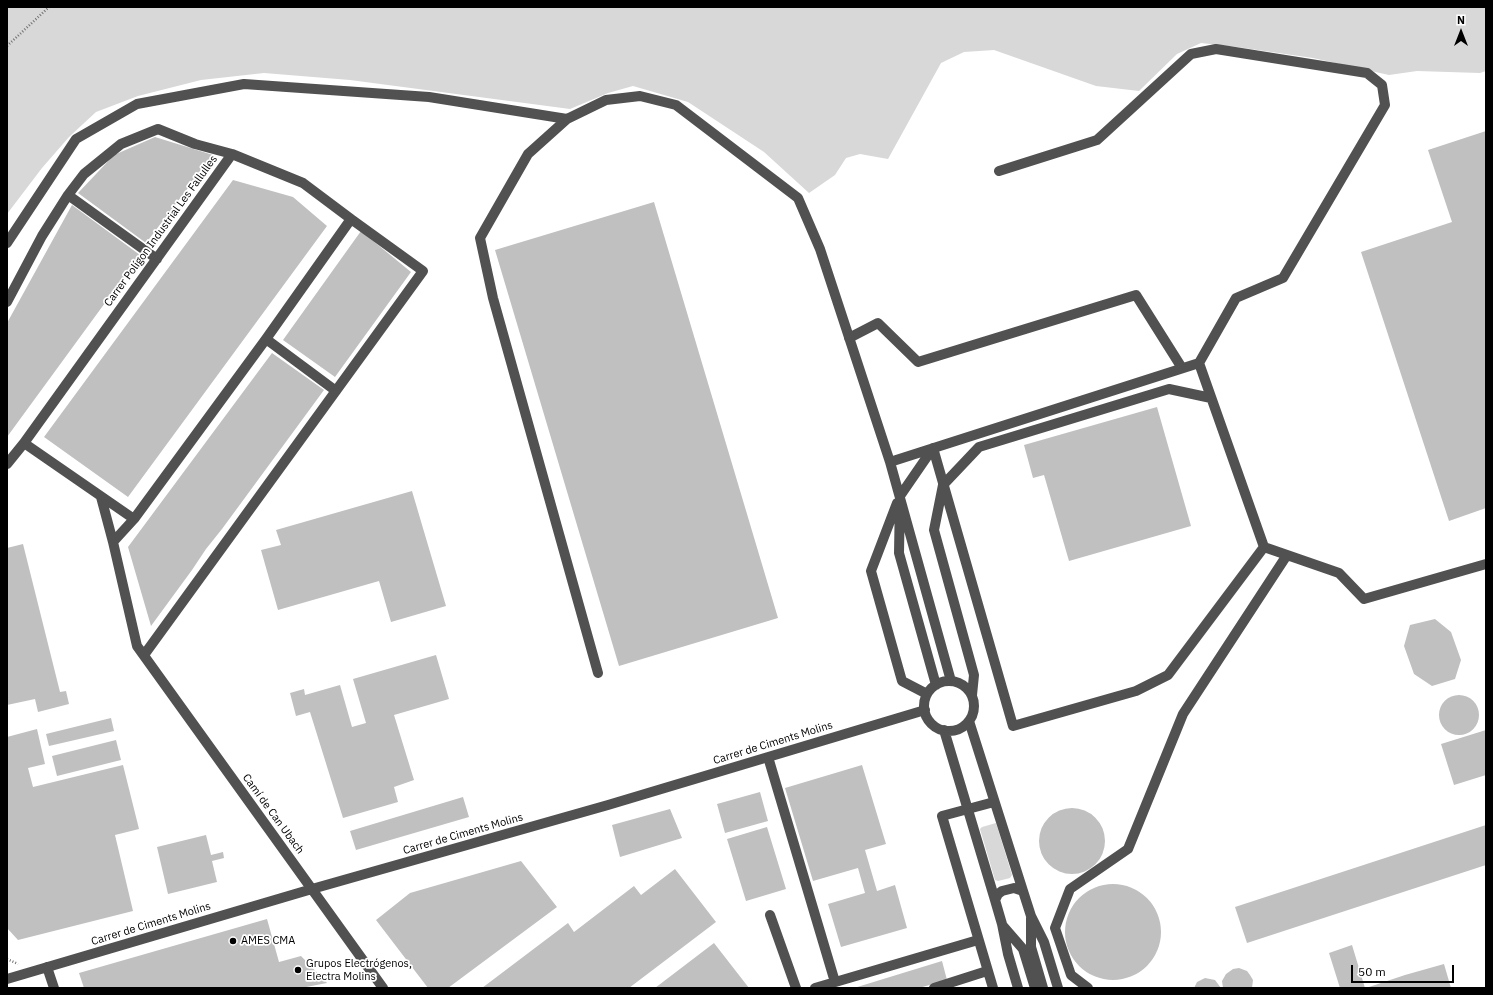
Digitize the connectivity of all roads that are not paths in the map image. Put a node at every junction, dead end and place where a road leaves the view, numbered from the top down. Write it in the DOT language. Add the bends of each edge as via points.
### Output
graph roads {
  1 [pos="567,119"];
  2 [pos="232,154"];
  3 [pos="999,171"];
  4 [pos="68,195"];
  5 [pos="351,218"];
  6 [pos="7,243"];
  7 [pos="157,259"];
  8 [pos="7,302"];
  9 [pos="849,338"];
  10 [pos="266,339"];
  11 [pos="1199,363"];
  12 [pos="1182,368"];
  13 [pos="336,391"];
  14 [pos="1211,398"];
  15 [pos="24,443"];
  16 [pos="933,448"];
  17 [pos="890,462"];
  18 [pos="7,464"];
  19 [pos="944,485"];
  20 [pos="900,496"];
  21 [pos="101,497"];
  22 [pos="134,519"];
  23 [pos="113,542"];
  24 [pos="1264,547"];
  25 [pos="1287,555"];
  26 [pos="1486,564"];
  27 [pos="144,655"];
  28 [pos="598,673"];
  29 [pos="951,681"];
  30 [pos="936,685"];
  31 [pos="927,694"];
  32 [pos="972,695"];
  33 [pos="924,710"];
  34 [pos="969,720"];
  35 [pos="944,730"];
  36 [pos="768,757"];
  37 [pos="994,802"];
  38 [pos="968,809"];
  39 [pos="312,889"];
  40 [pos="1023,891"];
  41 [pos="995,900"];
  42 [pos="770,915"];
  43 [pos="1031,916"];
  44 [pos="1002,924"];
  45 [pos="978,940"];
  46 [pos="47,967"];
  47 [pos="987,971"];
  48 [pos="7,979"];
  49 [pos="835,982"];
  50 [pos="54,988"];
  51 [pos="383,988"];
  52 [pos="796,988"];
  53 [pos="815,988"];
  54 [pos="934,988"];
  55 [pos="993,988"];
  56 [pos="1018,988"];
  57 [pos="1035,988"];
  58 [pos="1043,988"];
  59 [pos="1058,988"];
  60 [pos="1088,988"];
  1 -- 6 [label="street" via="429,97 244,84 137,104 76,139"];
  1 -- 9 [label="street" via="606,100 640,96 676,105 798,198 820,249"];
  1 -- 28 [label="street" via="528,154 480,238 493,298"];
  2 -- 4 [label="street" via="158,130 121,144 84,174"];
  2 -- 5 [label="street, Carrer Polígon Industrial Les Fallulles" via="303,184"];
  2 -- 7 [label="street, Carrer Polígon Industrial Les Fallulles"];
  3 -- 11 [label="street" via="1098,140 1191,54 1216,49 1367,72 1382,85 1385,105 1283,278 1236,298"];
  4 -- 7 [label="street"];
  4 -- 8 [label="street" via="42,236"];
  5 -- 10 [label="street"];
  5 -- 13 [label="street, Carrer Polígon Industrial Les Fallulles" via="423,271"];
  7 -- 15 [label="street, Carrer Polígon Industrial Les Fallulles"];
  9 -- 12 [label="street" via="878,323 918,362 1136,295"];
  9 -- 17 [label="street"];
  10 -- 13 [label="street"];
  10 -- 22 [label="street"];
  11 -- 12 [label="street"];
  11 -- 14 [label="street"];
  12 -- 16 [label="street"];
  13 -- 27 [label="street"];
  14 -- 19 [label="street" via="1169,388 979,447"];
  14 -- 24 [label="street"];
  15 -- 18 [label="street, Carrer Polígon Industrial Les Fallulles"];
  15 -- 21 [label="street"];
  16 -- 17 [label="street"];
  16 -- 19 [label="street"];
  16 -- 20 [label="street"];
  17 -- 20 [label="street"];
  19 -- 24 [label="street" via="1013,726 1136,691 1168,674"];
  19 -- 32 [label="street" via="934,530 974,675"];
  20 -- 29 [label="street"];
  20 -- 30 [label="street" via="899,554"];
  20 -- 31 [label="street" via="872,571 902,681"];
  21 -- 22 [label="street"];
  21 -- 23 [label="street"];
  22 -- 23 [label="street"];
  23 -- 27 [label="street" via="137,646"];
  24 -- 25 [label="street"];
  25 -- 26 [label="street" via="1339,573 1364,599"];
  25 -- 60 [label="street" via="1183,714 1128,849 1070,889 1055,928 1071,975"];
  27 -- 39 [label="street, Camí de Can Ubach"];
  29 -- 30 [label="street"];
  29 -- 32 [label="street" via="966,688"];
  30 -- 31 [label="street"];
  31 -- 33 [label="street"];
  32 -- 34 [label="street" via="973,713"];
  33 -- 35 [label="street" via="933,725"];
  33 -- 36 [label="street, Carrer de Ciments Molins"];
  34 -- 35 [label="street" via="957,730"];
  34 -- 37 [label="street"];
  35 -- 38 [label="street"];
  36 -- 39 [label="street, Carrer de Ciments Molins"];
  36 -- 49 [label="street"];
  37 -- 38 [label="street"];
  37 -- 40 [label="street"];
  38 -- 41 [label="street"];
  38 -- 45 [label="street" via="942,816"];
  39 -- 46 [label="street, Carrer de Ciments Molins"];
  39 -- 51 [label="street, Camí de Can Ubach"];
  40 -- 41 [label="street" via="1008,888 1002,890"];
  40 -- 43 [label="street"];
  41 -- 44 [label="street"];
  42 -- 52 [label="street"];
  43 -- 58 [label="street" via="1031,947"];
  43 -- 59 [label="street" via="1044,942"];
  44 -- 56 [label="street"];
  44 -- 57 [label="street" via="1023,949"];
  45 -- 47 [label="street"];
  45 -- 49 [label="street"];
  46 -- 48 [label="street, Carrer de Ciments Molins"];
  46 -- 50 [label="street"];
  47 -- 54 [label="street"];
  47 -- 55 [label="street"];
  49 -- 53 [label="street"];
}
